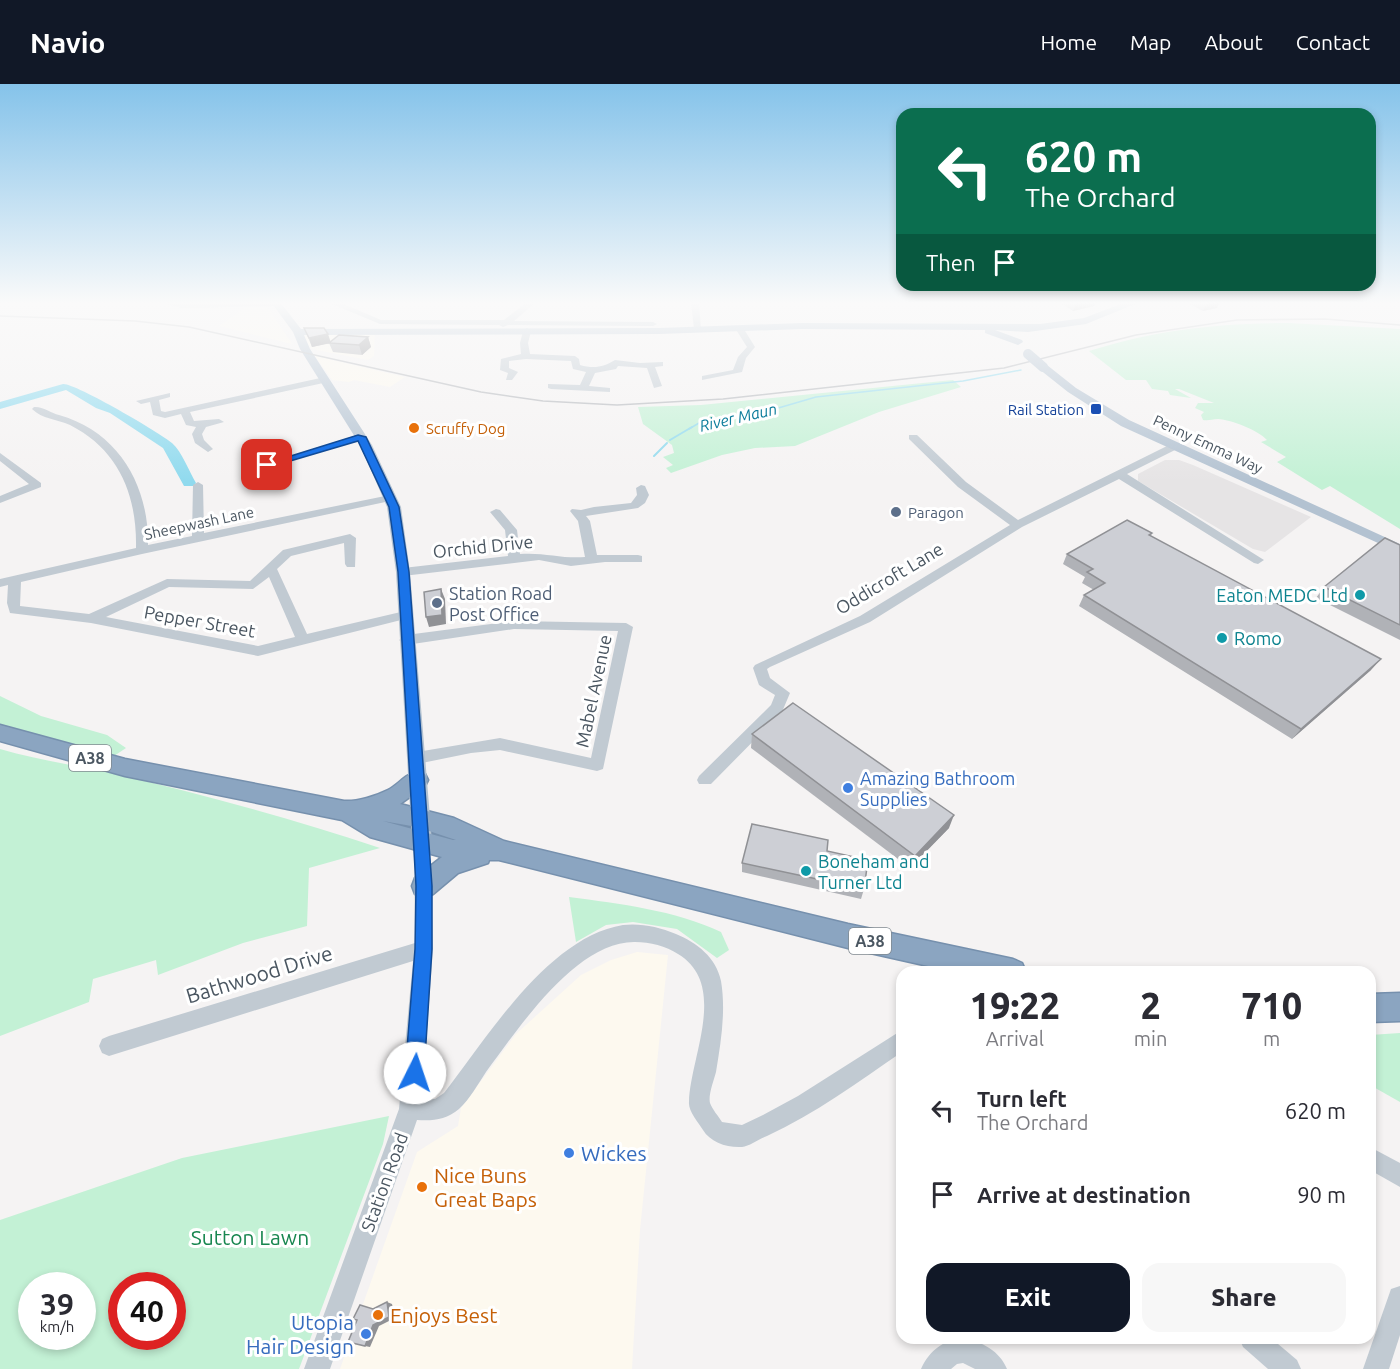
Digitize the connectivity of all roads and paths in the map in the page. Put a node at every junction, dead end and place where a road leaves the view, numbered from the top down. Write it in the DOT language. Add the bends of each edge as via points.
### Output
graph roads {
  1 [pos="315,362"];
  2 [pos="505,362"];
  3 [pos="576,362"];
  4 [pos="616,362"];
  5 [pos="629,362"];
  6 [pos="740,362"];
  7 [pos="1037,362"];
  8 [pos="591,370"];
  9 [pos="509,378"];
  10 [pos="705,378"];
  11 [pos="325,380"];
  12 [pos="551,386"];
  13 [pos="657,386"];
  14 [pos="583,388"];
  15 [pos="607,390"];
  16 [pos="167,396"];
  17 [pos="154,398"];
  18 [pos="141,401"];
  19 [pos="42,410"];
  20 [pos="185,411"];
  21 [pos="219,422"];
  22 [pos="202,425"];
  23 [pos="361,437"];
  24 [pos="913,437"];
  25 [pos="1173,447"];
  26 [pos="208,449"];
  27 [pos="3,462"];
  28 [pos="267,465"];
  29 [pos="1119,474"];
  30 [pos="198,485"];
  31 [pos="641,488"];
  32 [pos="390,498"];
  33 [pos="0,500"];
  34 [pos="496,512"];
  35 [pos="1018,525"];
  36 [pos="198,538"];
  37 [pos="1400,549"];
  38 [pos="142,550"];
  39 [pos="515,559"];
  40 [pos="638,559"];
  41 [pos="592,560"];
  42 [pos="1258,560"];
  43 [pos="351,564"];
  44 [pos="272,570"];
  45 [pos="403,572"];
  46 [pos="15,580"];
  47 [pos="0,583"];
  48 [pos="253,585"];
  49 [pos="281,596"];
  50 [pos="405,615"];
  51 [pos="91,619"];
  52 [pos="302,639"];
  53 [pos="406,640"];
  54 [pos="0,733"];
  55 [pos="417,769"];
  56 [pos="705,780"];
  57 [pos="346,811"];
  58 [pos="421,831"];
  59 [pos="499,850"];
  60 [pos="424,886"];
  61 [pos="424,949"];
  62 [pos="986,966"];
  63 [pos="1400,1007"];
  64 [pos="1376,1008"];
  65 [pos="896,1044"];
  66 [pos="109,1046"];
  67 [pos="410,1109"];
  68 [pos="1376,1162"];
  69 [pos="1400,1176"];
  70 [pos="1400,1298"];
  71 [pos="1259,1344"];
  72 [pos="317,1369"];
  73 [pos="934,1369"];
  74 [pos="994,1369"];
  75 [pos="1288,1369"];
  76 [pos="1376,1369"];
  1 -- 11 [label="main road, Station Road"];
  2 -- 9 [label="street" via="505,370 513,372"];
  3 -- 8 [label="street" via="576,367"];
  4 -- 8 [label="street" via="613,367"];
  5 -- 13 [label="street" via="655,364"];
  6 -- 10 [label="street" via="737,372"];
  7 -- 25 [label="main road, Penny Emma Way, bridge" via="1108,413"];
  8 -- 14 [label="street"];
  11 -- 20 [label="street"];
  11 -- 23 [label="main road, Station Road"];
  12 -- 14 [label="street"];
  14 -- 15 [label="street"];
  16 -- 17 [label="street"];
  17 -- 18 [label="street"];
  17 -- 20 [label="street" via="156,413"];
  19 -- 38 [label="street" via="45,416 63,418 80,427 107,447 129,473 140,500"];
  20 -- 22 [label="street" via="190,423"];
  21 -- 22 [label="street"];
  22 -- 26 [label="street" via="196,434"];
  23 -- 28 [label="street"];
  23 -- 32 [label="main road, Station Road"];
  24 -- 35 [label="street" via="982,504"];
  25 -- 29 [label="street, Oddicroft Lane"];
  25 -- 37 [label="main road, Penny Emma Way"];
  27 -- 33 [label="street" via="37,485"];
  29 -- 35 [label="street, Oddicroft Lane"];
  29 -- 42 [label="street"];
  30 -- 36 [label="street"];
  31 -- 41 [label="street" via="638,509 577,513 584,521"];
  32 -- 36 [label="street, Sheepwash Lane"];
  32 -- 45 [label="main road, Station Road"];
  34 -- 39 [label="street" via="511,530"];
  35 -- 56 [label="street, Oddicroft Lane" via="865,619 760,668 764,681 783,693 777,708"];
  36 -- 38 [label="street, Sheepwash Lane"];
  38 -- 46 [label="street, Sheepwash Lane"];
  39 -- 41 [label="street, Orchid Drive" via="539,556 571,562"];
  39 -- 45 [label="street, Orchid Drive"];
  40 -- 41 [label="street, Orchid Drive"];
  43 -- 44 [label="street" via="350,538 287,553"];
  44 -- 48 [label="street"];
  44 -- 49 [label="street"];
  45 -- 50 [label="main road, Station Road"];
  46 -- 47 [label="street, Sheepwash Lane"];
  46 -- 51 [label="street, Pepper Street" via="15,610"];
  48 -- 49 [label="street"];
  48 -- 51 [label="street" via="167,583"];
  49 -- 52 [label="street"];
  50 -- 52 [label="street, Pepper Street"];
  50 -- 53 [label="main road, Station Road"];
  51 -- 52 [label="street, Pepper Street" via="258,651"];
  53 -- 55 [label="main road, Station Road"];
  53 -- 55 [label="street, Mabel Avenue" via="514,625 626,627 597,765 500,744 471,747"];
  54 -- 57 [label="highway, A38" via="88,758"];
  55 -- 57 [label="highway" via="390,800"];
  55 -- 58 [label="main road, Station Road"];
  57 -- 58 [label="highway, A38" via="378,830"];
  58 -- 59 [label="highway, A38" via="458,851"];
  58 -- 60 [label="street, Station Road"];
  59 -- 60 [label="highway" via="450,865"];
  59 -- 62 [label="highway, A38"];
  60 -- 61 [label="street, Station Road"];
  61 -- 66 [label="street, Bathwood Drive"];
  61 -- 67 [label="street, Station Road"];
  63 -- 64 [label="highway"];
  65 -- 67 [label="street" via="771,1123 742,1136 716,1132 699,1104 714,995 706,967 679,942 641,933 610,935 553,975 452,1101 436,1110"];
  67 -- 72 [label="street, Station Road"];
  68 -- 69 [label="street"];
  70 -- 76 [label="street"];
  71 -- 75 [label="street"];
  73 -- 74 [label="street" via="943,1356 960,1350 981,1354"];
}
